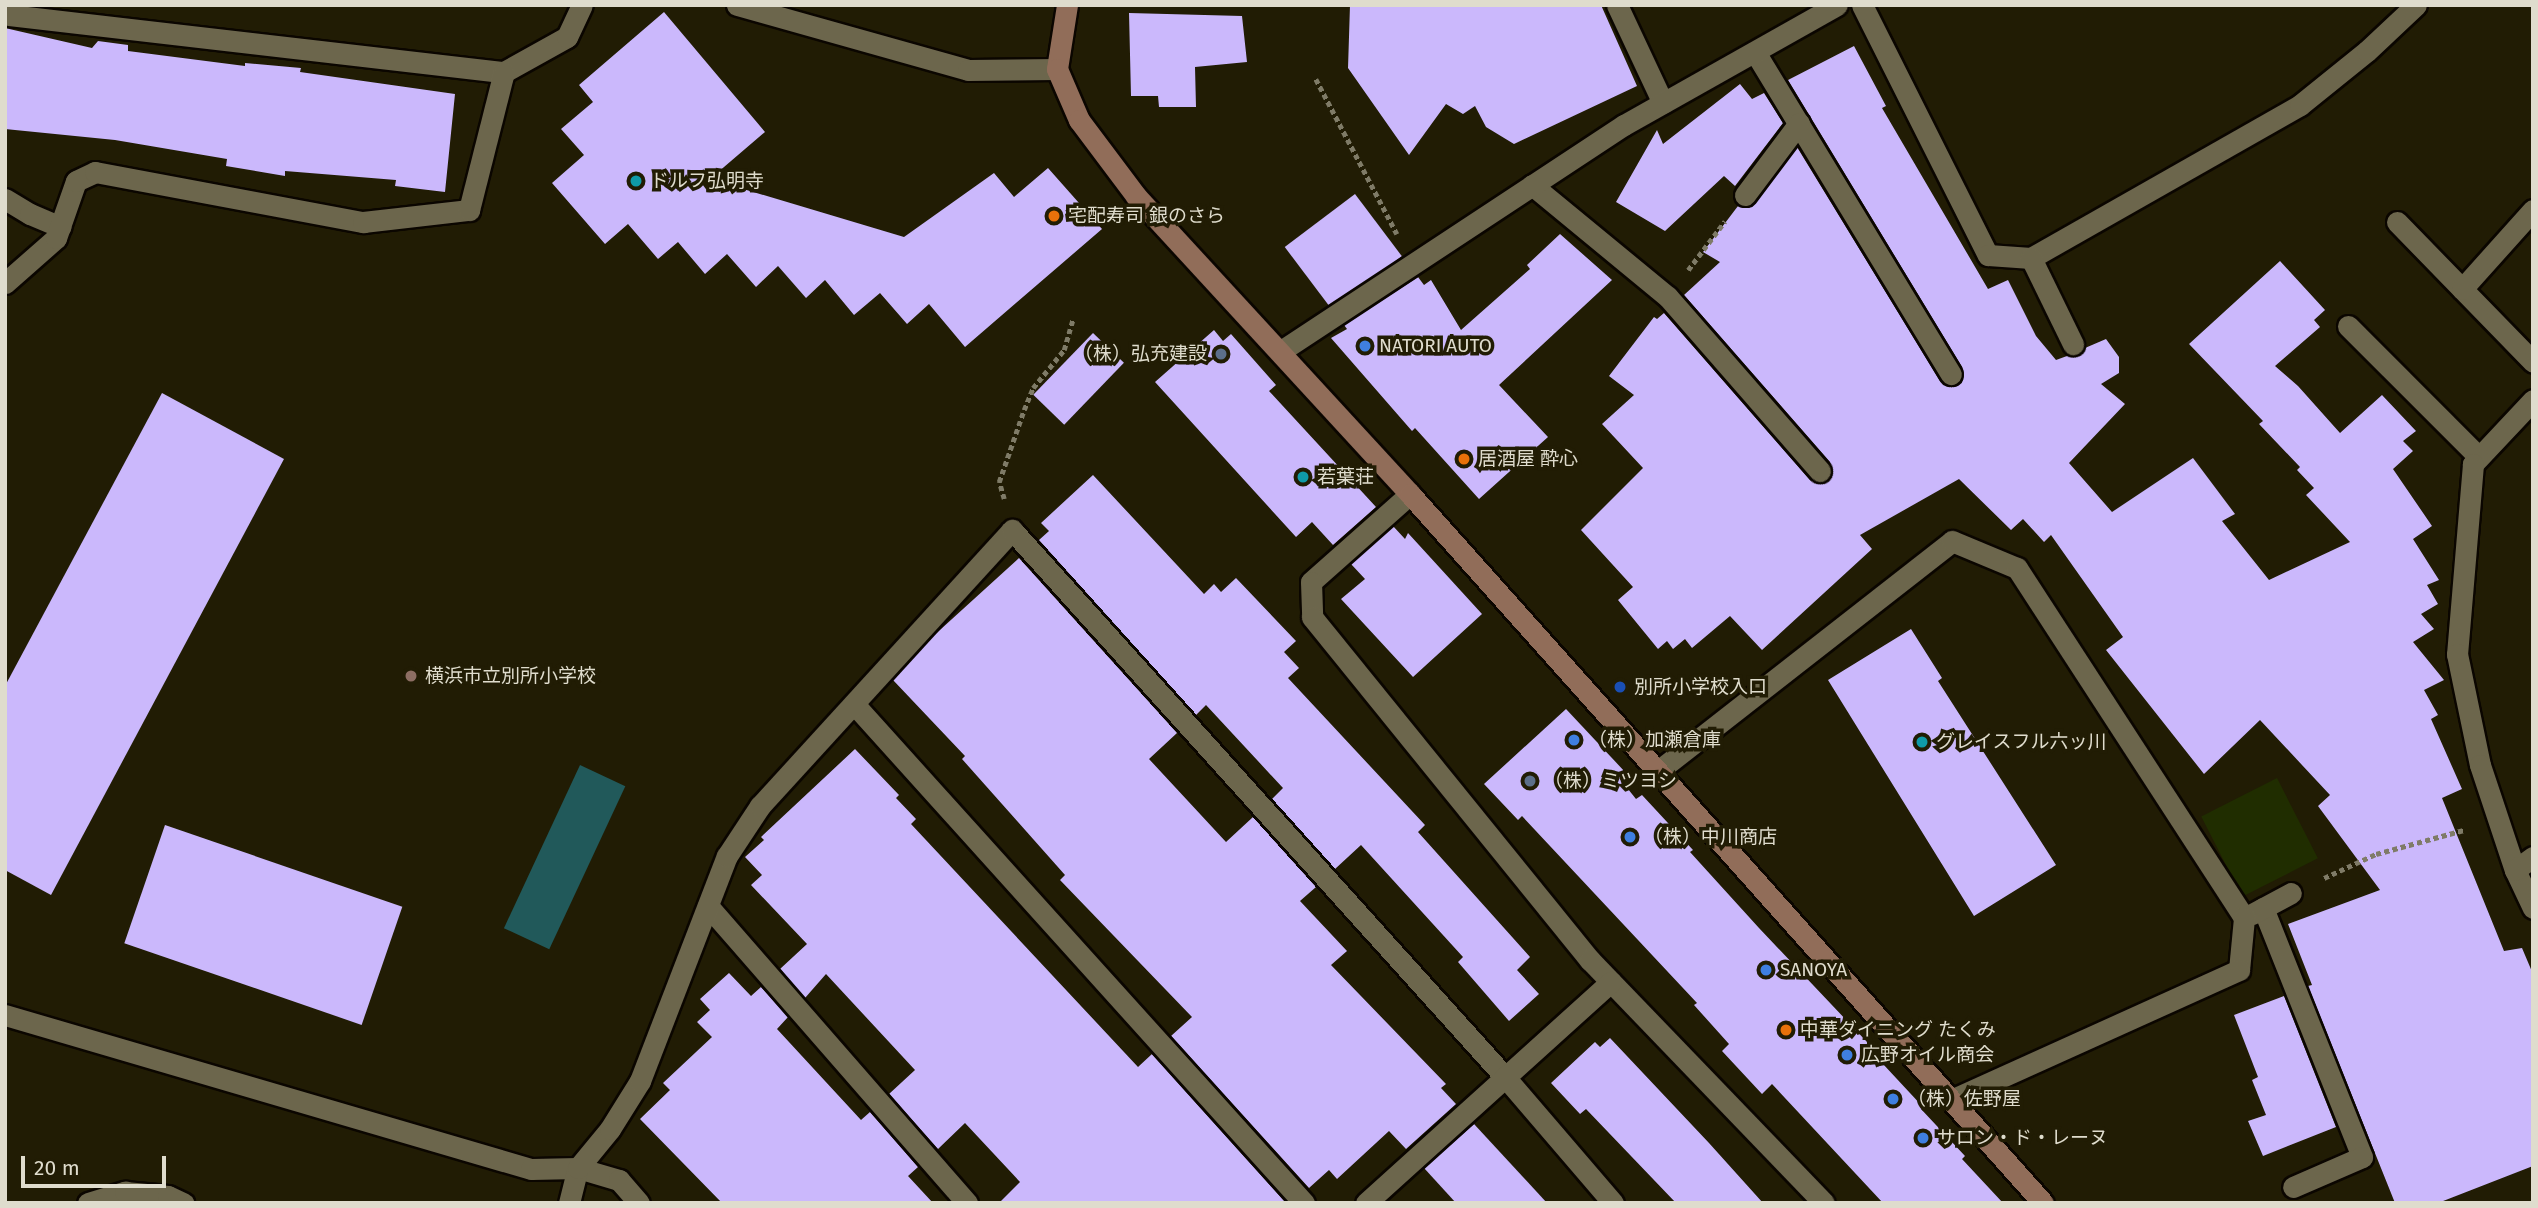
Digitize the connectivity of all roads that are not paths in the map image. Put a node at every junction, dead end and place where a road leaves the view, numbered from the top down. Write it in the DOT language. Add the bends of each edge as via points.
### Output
graph roads {
  1 [pos="582,5"];
  2 [pos="737,5"];
  3 [pos="1066,5"];
  4 [pos="1617,5"];
  5 [pos="1837,5"];
  6 [pos="1862,5"];
  7 [pos="2416,5"];
  8 [pos="788,12"];
  9 [pos="9,15"];
  10 [pos="1755,52"];
  11 [pos="1058,69"];
  12 [pos="504,72"];
  13 [pos="1663,103"];
  14 [pos="1799,123"];
  15 [pos="1532,185"];
  16 [pos="1745,195"];
  17 [pos="5,199"];
  18 [pos="2533,210"];
  19 [pos="2397,222"];
  20 [pos="60,227"];
  21 [pos="2031,258"];
  22 [pos="5,282"];
  23 [pos="2462,289"];
  24 [pos="2348,326"];
  25 [pos="2073,344"];
  26 [pos="1280,351"];
  27 [pos="2533,362"];
  28 [pos="1951,374"];
  29 [pos="2533,400"];
  30 [pos="2479,457"];
  31 [pos="1820,471"];
  32 [pos="1410,494"];
  33 [pos="854,704"];
  34 [pos="1658,771"];
  35 [pos="2533,857"];
  36 [pos="2515,870"];
  37 [pos="2291,893"];
  38 [pos="708,906"];
  39 [pos="2263,908"];
  40 [pos="2533,908"];
  41 [pos="2244,918"];
  42 [pos="1611,982"];
  43 [pos="5,1015"];
  44 [pos="1505,1077"];
  45 [pos="1953,1099"];
  46 [pos="578,1168"];
  47 [pos="2293,1187"];
  48 [pos="88,1203"];
  49 [pos="183,1203"];
  50 [pos="569,1203"];
  51 [pos="639,1203"];
  52 [pos="967,1203"];
  53 [pos="1304,1203"];
  54 [pos="1366,1203"];
  55 [pos="1613,1203"];
  56 [pos="1824,1203"];
  57 [pos="2043,1203"];
  1 -- 12 [label="street" via="567,37"];
  2 -- 8 [label="street"];
  3 -- 11 [label="street"];
  4 -- 13 [label="street"];
  5 -- 10 [label="street"];
  6 -- 21 [label="street" via="1988,255"];
  7 -- 21 [label="street" via="2300,104"];
  8 -- 11 [label="street" via="968,70"];
  9 -- 12 [label="street"];
  10 -- 13 [label="street"];
  10 -- 14 [label="street"];
  11 -- 26 [label="street" via="1079,120 1136,196"];
  12 -- 20 [label="street" via="469,210 363,222 95,172 76,181"];
  13 -- 15 [label="street"];
  14 -- 16 [label="street"];
  14 -- 28 [label="street"];
  15 -- 26 [label="street"];
  15 -- 31 [label="street" via="1668,297"];
  17 -- 20 [label="street"];
  18 -- 23 [label="street"];
  19 -- 23 [label="street"];
  20 -- 22 [label="street" via="56,238"];
  21 -- 25 [label="street"];
  23 -- 27 [label="street"];
  24 -- 30 [label="street"];
  26 -- 32 [label="street"];
  29 -- 30 [label="street"];
  30 -- 36 [label="street" via="2473,464 2457,654 2490,823"];
  32 -- 34 [label="street"];
  32 -- 42 [label="street" via="1311,582 1312,617"];
  33 -- 38 [label="street" via="760,806 727,856"];
  33 -- 44 [label="street" via="1012,530"];
  33 -- 53 [label="street"];
  34 -- 41 [label="street" via="1952,541 2017,568"];
  34 -- 45 [label="street"];
  35 -- 36 [label="street"];
  36 -- 40 [label="street"];
  37 -- 39 [label="street"];
  38 -- 46 [label="street" via="640,1081"];
  38 -- 52 [label="street"];
  39 -- 41 [label="street"];
  39 -- 47 [label="street" via="2362,1157"];
  41 -- 45 [label="street" via="2239,970"];
  42 -- 44 [label="street"];
  42 -- 56 [label="street"];
  43 -- 46 [label="street" via="531,1169"];
  44 -- 54 [label="street"];
  44 -- 55 [label="street"];
  45 -- 57 [label="street"];
  46 -- 50 [label="street"];
  46 -- 51 [label="street" via="619,1180"];
  48 -- 49 [label="street" via="125,1192 168,1196"];
}
